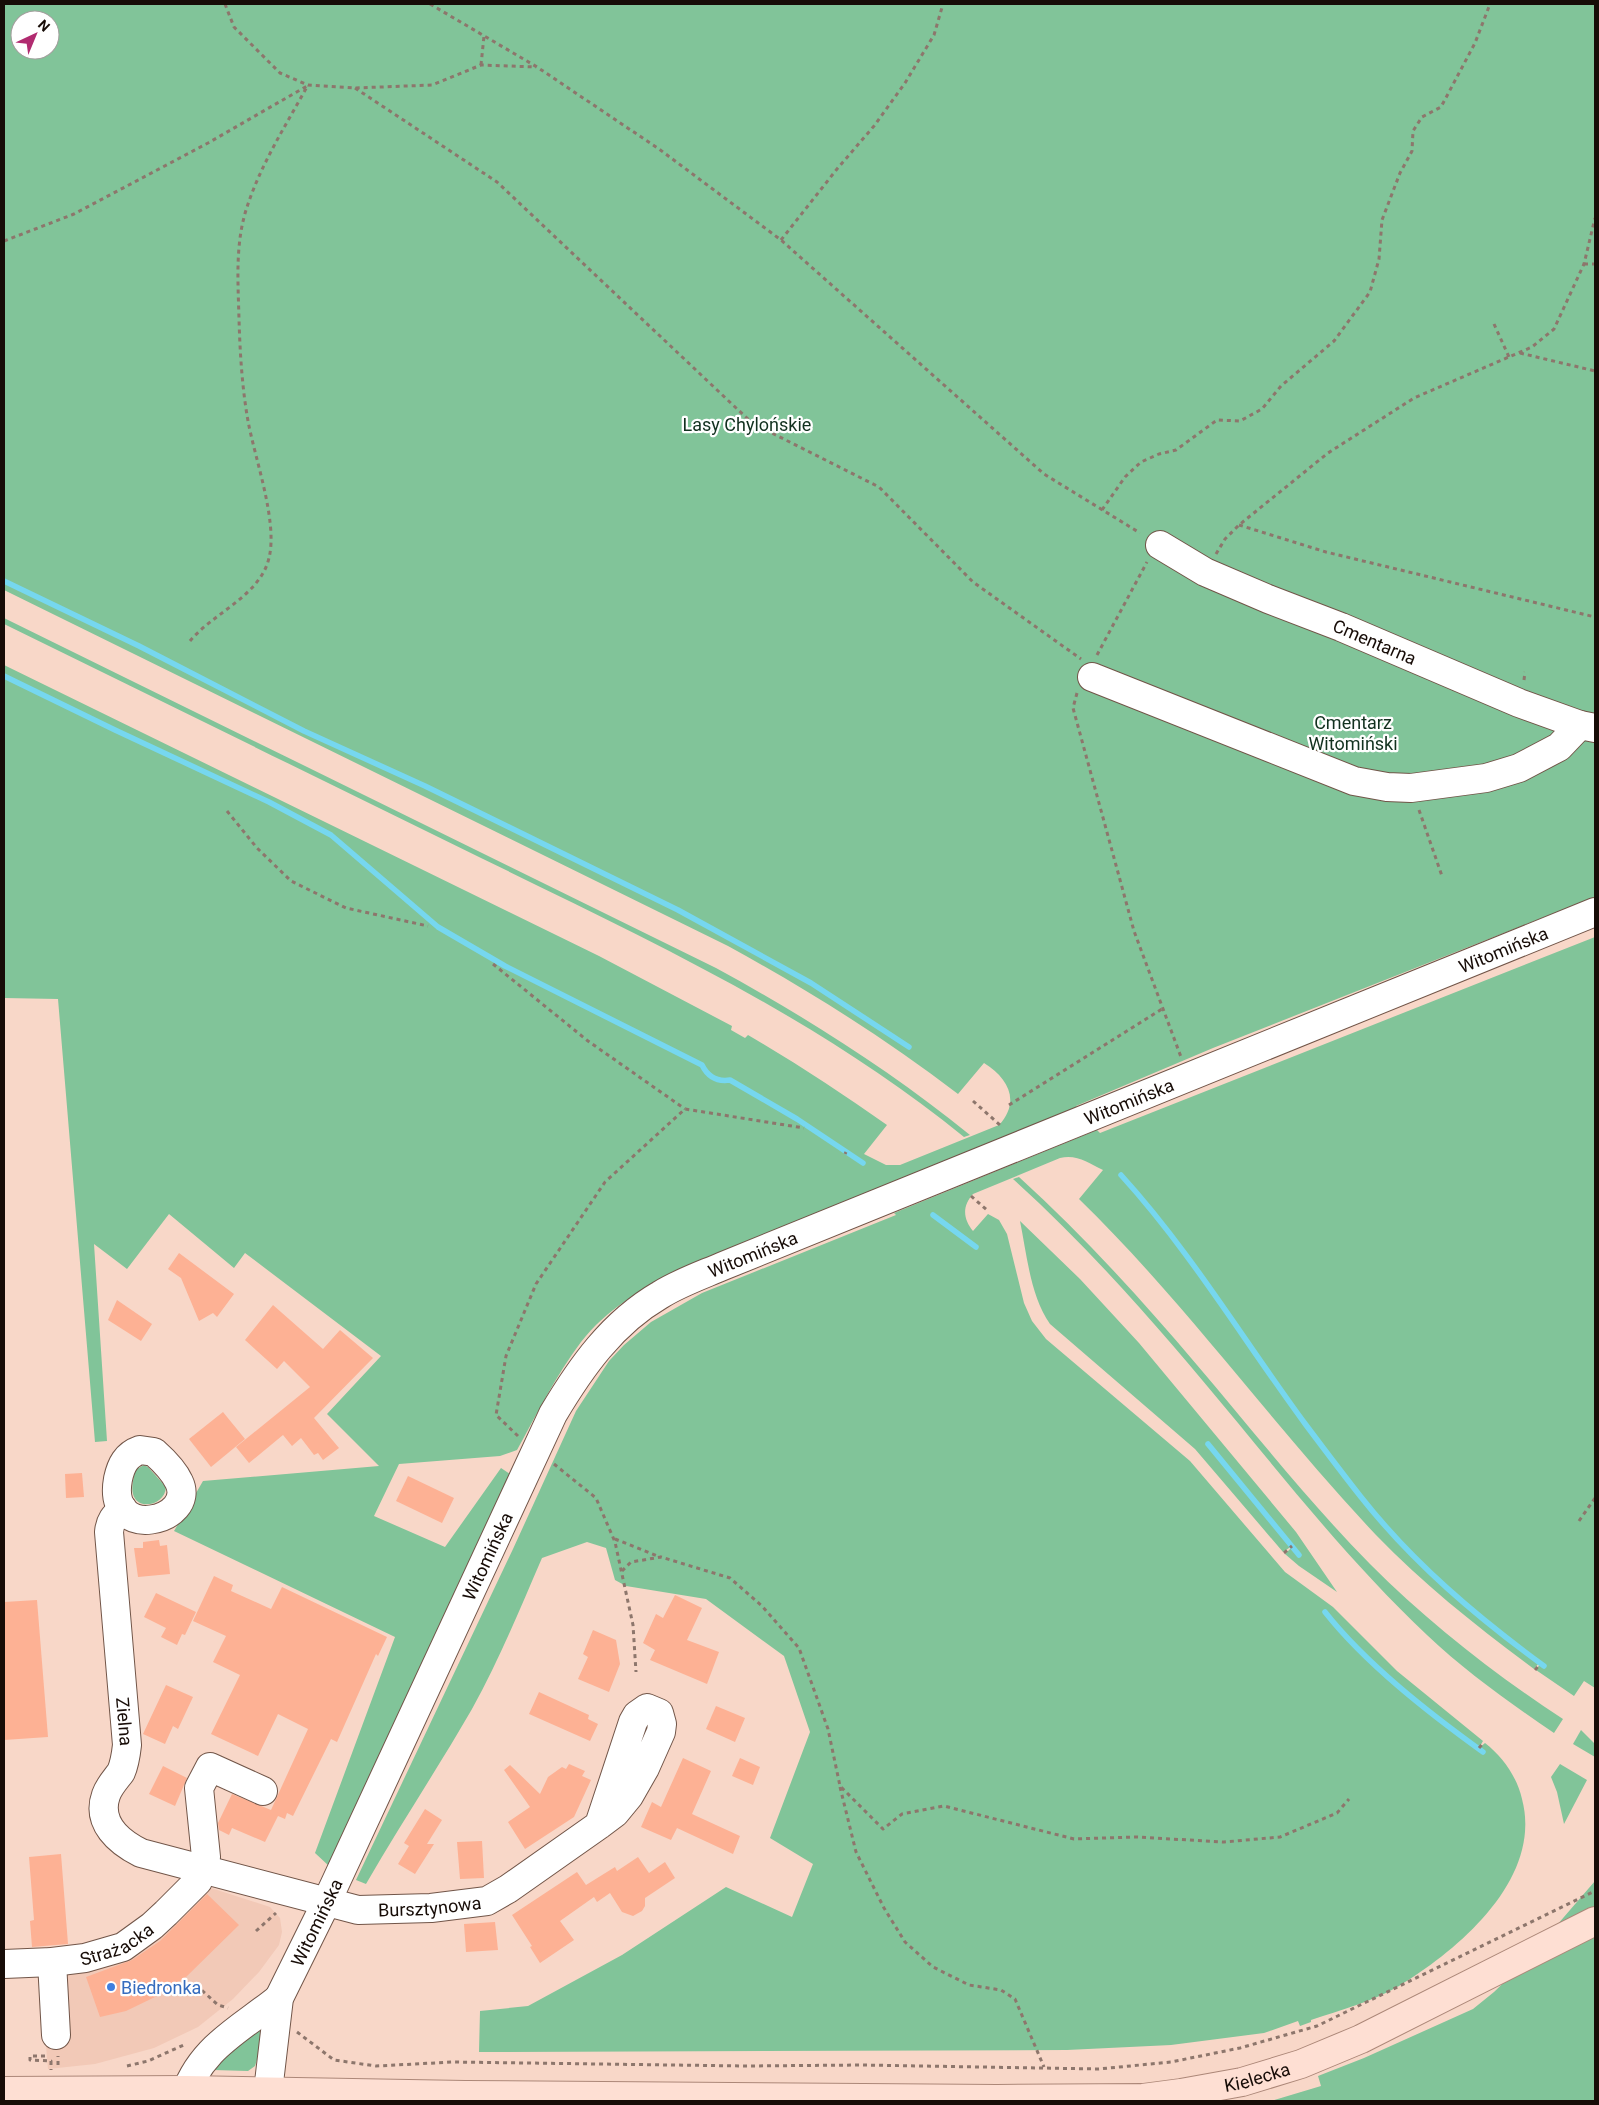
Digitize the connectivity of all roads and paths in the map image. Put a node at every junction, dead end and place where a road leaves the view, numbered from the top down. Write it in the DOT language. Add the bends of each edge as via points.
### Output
graph roads {
  1 [pos="225,4"];
  2 [pos="430,4"];
  3 [pos="943,4"];
  4 [pos="1490,4"];
  5 [pos="484,36"];
  6 [pos="481,65"];
  7 [pos="536,67"];
  8 [pos="308,85"];
  9 [pos="356,88"];
  10 [pos="1595,218"];
  11 [pos="781,240"];
  12 [pos="4,241"];
  13 [pos="1584,264"];
  14 [pos="1595,264"];
  15 [pos="1494,324"];
  16 [pos="1519,353"];
  17 [pos="1509,358"];
  18 [pos="1595,371"];
  19 [pos="1102,510"];
  20 [pos="1238,525"];
  21 [pos="1159,544"];
  22 [pos="1205,572"];
  23 [pos="1595,617"];
  24 [pos="190,641"];
  25 [pos="1090,665"];
  26 [pos="1073,708"];
  27 [pos="1587,727"];
  28 [pos="1411,788"];
  29 [pos="227,811"];
  30 [pos="1442,876"];
  31 [pos="1595,912"];
  32 [pos="428,926"];
  33 [pos="493,964"];
  34 [pos="1162,1009"];
  35 [pos="1200,1073"];
  36 [pos="973,1102"];
  37 [pos="1009,1105"];
  38 [pos="685,1109"];
  39 [pos="1000,1124"];
  40 [pos="804,1128"];
  41 [pos="971,1196"];
  42 [pos="988,1211"];
  43 [pos="535,1453"];
  44 [pos="1595,1498"];
  45 [pos="123,1510"];
  46 [pos="1579,1521"];
  47 [pos="614,1539"];
  48 [pos="1292,1546"];
  49 [pos="1284,1553"];
  50 [pos="661,1557"];
  51 [pos="622,1571"];
  52 [pos="1540,1664"];
  53 [pos="1535,1670"];
  54 [pos="636,1672"];
  55 [pos="1484,1742"];
  56 [pos="1479,1748"];
  57 [pos="840,1786"];
  58 [pos="264,1791"];
  59 [pos="1349,1799"];
  60 [pos="599,1825"];
  61 [pos="202,1870"];
  62 [pos="1595,1891"];
  63 [pos="327,1901"];
  64 [pos="280,1909"];
  65 [pos="1595,1922"];
  66 [pos="256,1931"];
  67 [pos="52,1962"];
  68 [pos="4,1964"];
  69 [pos="196,1984"];
  70 [pos="280,1998"];
  71 [pos="233,2009"];
  72 [pos="290,2026"];
  73 [pos="190,2042"];
  74 [pos="57,2050"];
  75 [pos="58,2065"];
  76 [pos="1044,2067"];
  77 [pos="120,2068"];
  78 [pos="50,2076"];
  79 [pos="4,2091"];
  80 [pos="268,2091"];
  81 [pos="184,2096"];
  1 -- 8 [label="path" via="234,27 280,73"];
  2 -- 5 [label="path"];
  3 -- 11 [label="path" via="934,35 905,83"];
  4 -- 19 [label="path" via="1475,43 1441,107 1422,117 1413,131 1412,151 1382,220 1379,259 1370,292 1334,341 1281,386 1262,409 1240,421 1217,420 1176,450 1141,462 1125,477"];
  5 -- 6 [label="path"];
  5 -- 7 [label="path"];
  6 -- 7 [label="path"];
  6 -- 9 [label="path" via="432,85"];
  7 -- 11 [label="path" via="659,149"];
  8 -- 9 [label="path"];
  8 -- 12 [label="path" via="208,143 74,214"];
  8 -- 24 [label="path" via="267,158 247,207 238,245 241,373 248,421 273,533 269,559 256,583"];
  9 -- 25 [label="path" via="498,182 752,423 879,487 973,582"];
  10 -- 13 [label="path"];
  11 -- 19 [label="path" via="1044,474"];
  13 -- 14 [label="path"];
  13 -- 16 [label="path" via="1554,329"];
  15 -- 17 [label="path"];
  16 -- 17 [label="path"];
  16 -- 18 [label="path"];
  17 -- 20 [label="path" via="1414,398 1328,453"];
  19 -- 21 [label="path"];
  20 -- 22 [label="path" via="1225,539"];
  20 -- 23 [label="path" via="1326,552"];
  21 -- 22 [label="street, Cmentarna"];
  21 -- 25 [label="path"];
  22 -- 27 [label="street, Cmentarna" via="1519,703"];
  25 -- 28 [label="street" via="1354,781"];
  26 -- 34 [label="path" via="1134,931"];
  27 -- 28 [label="street" via="1559,747 1519,768 1486,778"];
  28 -- 30 [label="path"];
  29 -- 32 [label="path" via="257,848 291,881 346,908"];
  31 -- 35 [label="street, Witomińska"];
  33 -- 38 [label="path" via="588,1041"];
  34 -- 35 [label="path" via="1182,1060"];
  34 -- 37 [label="path"];
  35 -- 43 [label="street, Witomińska" via="732,1262 659,1295 609,1335 590,1358 553,1414"];
  36 -- 39 [label="path"];
  38 -- 40 [label="path"];
  38 -- 43 [label="path" via="605,1182 536,1284 506,1356 496,1415"];
  41 -- 42 [label="path"];
  43 -- 47 [label="path" via="546,1458 596,1498"];
  43 -- 63 [label="street, Witomińska"];
  44 -- 46 [label="path"];
  45 -- 61 [label="street, Zielna" via="114,1516 109,1532 127,1745 125,1761 106,1795 104,1814 111,1830 123,1844 141,1853"];
  47 -- 50 [label="path"];
  47 -- 51 [label="path"];
  48 -- 49 [label="path"];
  50 -- 51 [label="path" via="631,1562"];
  50 -- 57 [label="path" via="730,1578 762,1606 799,1648 828,1729"];
  51 -- 54 [label="path" via="634,1625"];
  52 -- 53 [label="path"];
  55 -- 56 [label="path"];
  57 -- 59 [label="path" via="883,1829 902,1814 944,1806 1074,1839 1136,1837 1224,1842 1280,1838 1337,1813"];
  57 -- 76 [label="path" via="856,1852 905,1942 933,1967 970,1984 1001,1990 1015,1999"];
  58 -- 61 [label="street" via="210,1767 199,1788 206,1857"];
  60 -- 63 [label="street, Bursztynowa" via="487,1901 431,1908 358,1910"];
  61 -- 63 [label="street, Zielna"];
  61 -- 67 [label="street, Strażacka" via="198,1881 166,1913 123,1947 85,1958"];
  62 -- 76 [label="path" via="1317,2026 1240,2048 1171,2062 1099,2069"];
  63 -- 70 [label="street, Witomińska"];
  64 -- 66 [label="path"];
  65 -- 80 [label="main road, Kielecka" via="1361,2039 1302,2064 1242,2082 1142,2098 997,2100"];
  67 -- 68 [label="street, Strażacka"];
  67 -- 74 [label="street"];
  69 -- 71 [label="path" via="218,2005"];
  70 -- 80 [label="street, Witomińska"];
  70 -- 81 [label="street, Witomińska" via="221,2042 201,2062"];
  72 -- 76 [label="path" via="334,2060 376,2066 453,2062"];
  73 -- 77 [label="path" via="148,2061"];
  74 -- 75 [label="path"];
  74 -- 78 [label="path" via="30,2056 30,2060 51,2061"];
  79 -- 81 [label="main road, Kielecka"];
  80 -- 81 [label="main road, Kielecka"];
}
